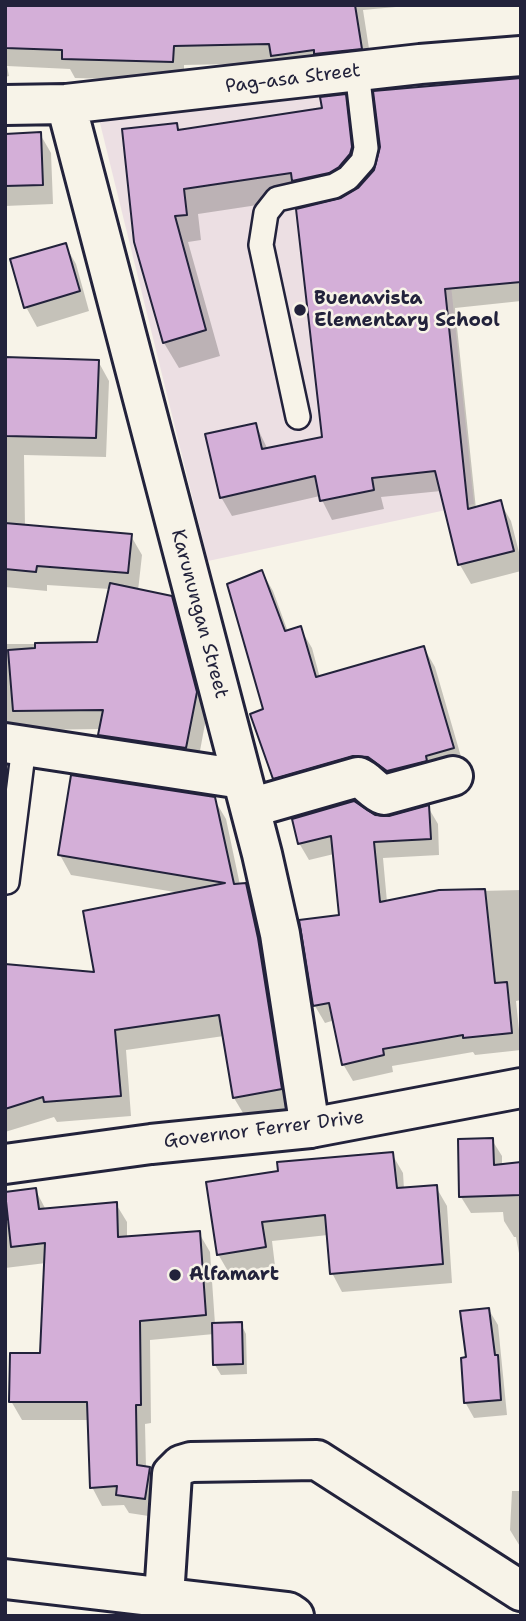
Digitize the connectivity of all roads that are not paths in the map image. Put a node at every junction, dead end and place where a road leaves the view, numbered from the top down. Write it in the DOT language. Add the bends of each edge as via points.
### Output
graph roads {
  1 [pos="521,56"];
  2 [pos="357,71"];
  3 [pos="5,104"];
  4 [pos="66,104"];
  5 [pos="298,418"];
  6 [pos="15,745"];
  7 [pos="453,776"];
  8 [pos="246,793"];
  9 [pos="7,882"];
  10 [pos="521,1088"];
  11 [pos="310,1128"];
  12 [pos="5,1164"];
  13 [pos="5,1579"];
  14 [pos="521,1591"];
  15 [pos="164,1597"];
  16 [pos="294,1616"];
  1 -- 2 [label="street, Pag-asa Street"];
  2 -- 4 [label="street, Pag-asa Street"];
  2 -- 5 [label="lane" via="366,148 363,161 334,186 277,199 266,213 261,245"];
  3 -- 4 [label="street, Pag-asa Street"];
  4 -- 8 [label="street, Karunungan Street"];
  6 -- 8 [label="street"];
  6 -- 9 [label="lane"];
  7 -- 8 [label="street" via="384,795 358,778"];
  8 -- 11 [label="street, Karunungan Street" via="280,934"];
  10 -- 11 [label="street, Governor Ferrer Drive"];
  11 -- 12 [label="street, Governor Ferrer Drive"];
  13 -- 15 [label="street"];
  14 -- 15 [label="street" via="317,1460 191,1462 172,1474"];
  15 -- 16 [label="street"];
}
